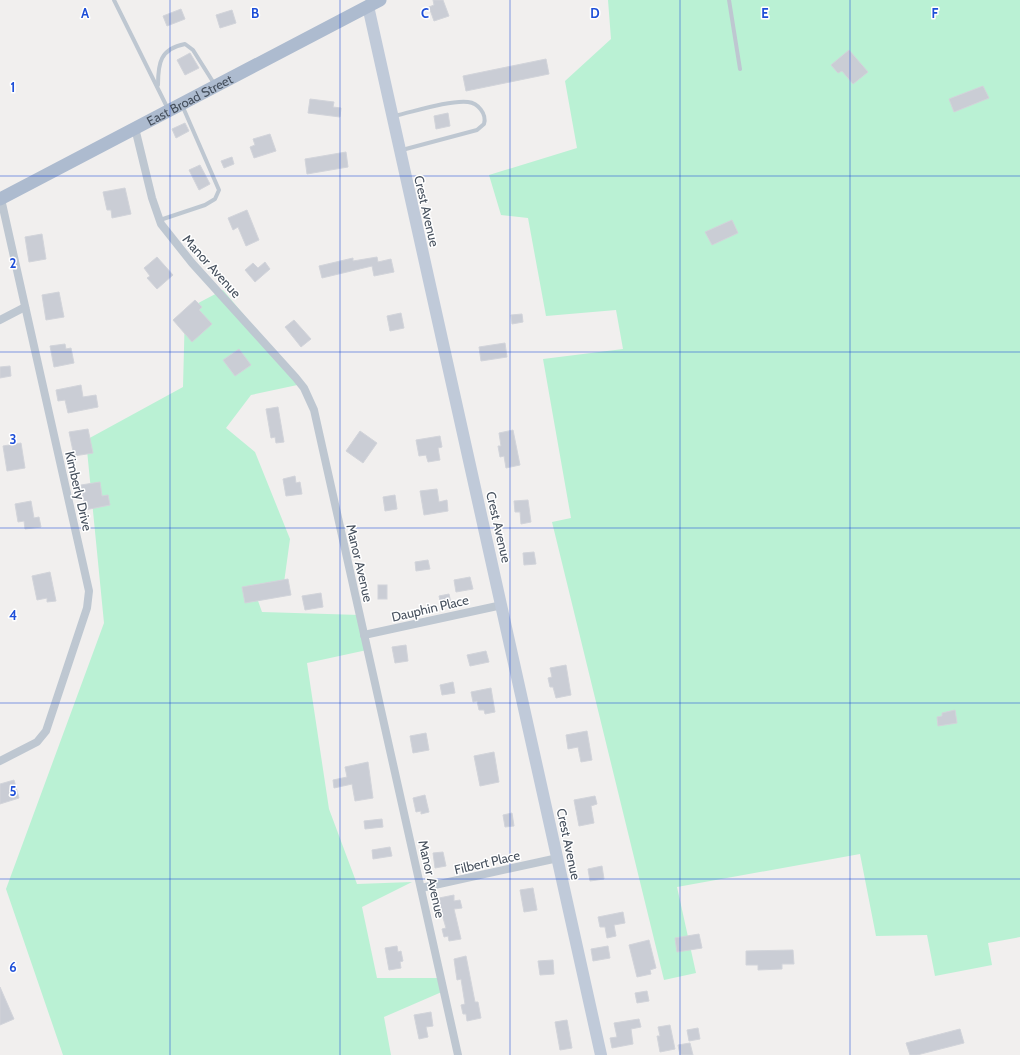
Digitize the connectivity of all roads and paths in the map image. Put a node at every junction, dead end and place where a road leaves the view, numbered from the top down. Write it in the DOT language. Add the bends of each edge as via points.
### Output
graph roads {
  1 [pos="114,0"];
  2 [pos="380,0"];
  3 [pos="729,0"];
  4 [pos="368,6"];
  5 [pos="740,69"];
  6 [pos="216,86"];
  7 [pos="158,87"];
  8 [pos="182,104"];
  9 [pos="169,111"];
  10 [pos="391,116"];
  11 [pos="135,128"];
  12 [pos="399,150"];
  13 [pos="0,199"];
  14 [pos="160,220"];
  15 [pos="25,307"];
  16 [pos="0,320"];
  17 [pos="502,605"];
  18 [pos="364,635"];
  19 [pos="0,761"];
  20 [pos="558,858"];
  21 [pos="421,888"];
  22 [pos="458,1055"];
  23 [pos="601,1055"];
  1 -- 7 [label="lane"];
  2 -- 4 [label="main road, East Broad Street"];
  3 -- 5 [label="lane"];
  4 -- 6 [label="main road, East Broad Street"];
  4 -- 10 [label="street, Crest Avenue"];
  6 -- 7 [label="lane" via="193,50 185,44 174,46 162,56 158,66"];
  6 -- 8 [label="main road, East Broad Street"];
  7 -- 9 [label="lane"];
  8 -- 9 [label="main road, East Broad Street"];
  8 -- 14 [label="lane" via="219,190 215,199 206,205"];
  9 -- 11 [label="main road, East Broad Street"];
  10 -- 12 [label="street, Crest Avenue"];
  10 -- 12 [label="lane" via="468,102 479,108 485,117 484,124 477,130"];
  11 -- 13 [label="main road, East Broad Street"];
  11 -- 14 [label="street, Manor Avenue"];
  12 -- 17 [label="street, Crest Avenue"];
  13 -- 15 [label="street, Kimberly Drive"];
  14 -- 18 [label="street, Manor Avenue" via="172,240 304,388 314,410"];
  15 -- 16 [label="street"];
  15 -- 19 [label="street, Kimberly Drive" via="89,591 87,608 46,731 37,742"];
  17 -- 18 [label="street, Dauphin Place"];
  17 -- 20 [label="street, Crest Avenue"];
  18 -- 21 [label="street, Manor Avenue"];
  20 -- 21 [label="street, Filbert Place"];
  20 -- 23 [label="street, Crest Avenue"];
  21 -- 22 [label="street, Manor Avenue"];
}
